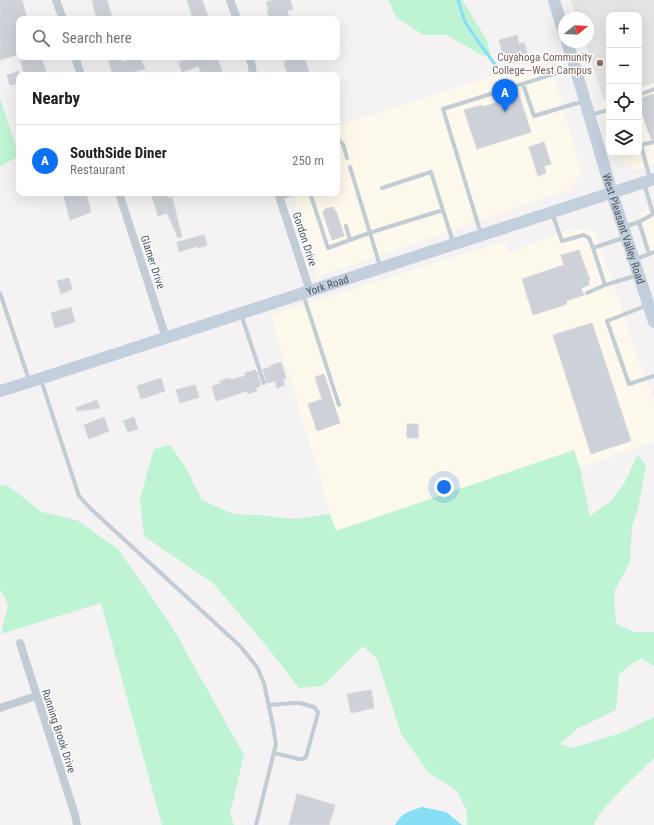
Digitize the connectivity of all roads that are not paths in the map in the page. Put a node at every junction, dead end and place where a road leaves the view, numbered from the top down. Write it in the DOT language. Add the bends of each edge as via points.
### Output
graph roads {
  1 [pos="56,0"];
  2 [pos="230,0"];
  3 [pos="554,0"];
  4 [pos="558,14"];
  5 [pos="62,16"];
  6 [pos="236,16"];
  7 [pos="569,48"];
  8 [pos="76,60"];
  9 [pos="250,60"];
  10 [pos="576,67"];
  11 [pos="80,72"];
  12 [pos="253,72"];
  13 [pos="524,84"];
  14 [pos="654,89"];
  15 [pos="642,94"];
  16 [pos="584,100"];
  17 [pos="606,111"];
  18 [pos="589,115"];
  19 [pos="340,142"];
  20 [pos="654,142"];
  21 [pos="642,145"];
  22 [pos="642,152"];
  23 [pos="347,158"];
  24 [pos="350,166"];
  25 [pos="650,181"];
  26 [pos="382,188"];
  27 [pos="612,193"];
  28 [pos="120,196"];
  29 [pos="279,196"];
  30 [pos="311,196"];
  31 [pos="442,210"];
  32 [pos="552,212"];
  33 [pos="653,214"];
  34 [pos="639,222"];
  35 [pos="346,226"];
  36 [pos="624,232"];
  37 [pos="369,233"];
  38 [pos="482,235"];
  39 [pos="350,240"];
  40 [pos="453,244"];
  41 [pos="594,248"];
  42 [pos="652,253"];
  43 [pos="634,260"];
  44 [pos="381,268"];
  45 [pos="638,275"];
  46 [pos="605,285"];
  47 [pos="307,292"];
  48 [pos="0,293"];
  49 [pos="587,293"];
  50 [pos="648,305"];
  51 [pos="241,313"];
  52 [pos="654,322"];
  53 [pos="166,338"];
  54 [pos="654,376"];
  55 [pos="35,380"];
  56 [pos="264,383"];
  57 [pos="0,391"];
  58 [pos="339,405"];
  59 [pos="20,643"];
  60 [pos="36,696"];
  61 [pos="269,705"];
  62 [pos="0,708"];
  63 [pos="274,753"];
  64 [pos="77,825"];
  65 [pos="256,825"];
  1 -- 5 [label="street"];
  2 -- 6 [label="street"];
  3 -- 4 [label="street"];
  7 -- 10 [label="street, West Pleasant Valley Road"];
  8 -- 11 [label="street"];
  9 -- 12 [label="street"];
  10 -- 13 [label="lane"];
  10 -- 16 [label="street, West Pleasant Valley Road"];
  13 -- 16 [label="lane" via="534,116"];
  13 -- 38 [label="lane" via="443,109"];
  14 -- 15 [label="lane"];
  16 -- 18 [label="street, West Pleasant Valley Road"];
  17 -- 18 [label="lane"];
  18 -- 27 [label="street, West Pleasant Valley Road" via="602,150"];
  19 -- 23 [label="lane"];
  20 -- 21 [label="lane"];
  22 -- 25 [label="lane"];
  24 -- 37 [label="lane"];
  25 -- 27 [label="street, York Road"];
  25 -- 33 [label="lane"];
  26 -- 31 [label="lane" via="431,172"];
  27 -- 32 [label="street, York Road"];
  27 -- 36 [label="street, West Pleasant Valley Road"];
  28 -- 53 [label="street, Glamer Drive"];
  29 -- 47 [label="street, Gordon Drive"];
  30 -- 39 [label="lane" via="328,248"];
  31 -- 37 [label="lane"];
  31 -- 40 [label="lane"];
  32 -- 38 [label="street, York Road"];
  32 -- 41 [label="lane" via="562,241 584,235 589,238"];
  33 -- 34 [label="lane"];
  34 -- 36 [label="lane"];
  34 -- 42 [label="lane"];
  35 -- 39 [label="lane"];
  36 -- 41 [label="lane"];
  36 -- 43 [label="street, West Pleasant Valley Road"];
  37 -- 39 [label="lane"];
  37 -- 44 [label="lane"];
  38 -- 40 [label="street, York Road"];
  40 -- 44 [label="street, York Road"];
  41 -- 46 [label="lane"];
  42 -- 43 [label="lane"];
  43 -- 45 [label="street, West Pleasant Valley Road"];
  44 -- 47 [label="street, York Road"];
  45 -- 46 [label="lane"];
  45 -- 50 [label="street, West Pleasant Valley Road"];
  46 -- 49 [label="lane"];
  47 -- 51 [label="street, York Road"];
  47 -- 58 [label="lane"];
  48 -- 55 [label="lane"];
  50 -- 52 [label="street, West Pleasant Valley Road"];
  50 -- 54 [label="lane" via="607,321 629,384"];
  51 -- 53 [label="street, York Road"];
  51 -- 56 [label="lane"];
  53 -- 55 [label="street, York Road"];
  55 -- 57 [label="street, York Road"];
  55 -- 61 [label="lane" via="79,496 240,646 257,667"];
  59 -- 60 [label="street, Running Brook Drive"];
  60 -- 62 [label="street"];
  60 -- 64 [label="street, Running Brook Drive"];
  61 -- 63 [label="lane" via="276,744"];
  61 -- 63 [label="lane" via="300,703 314,707 318,712 306,757 299,759"];
  63 -- 65 [label="lane"];
}
